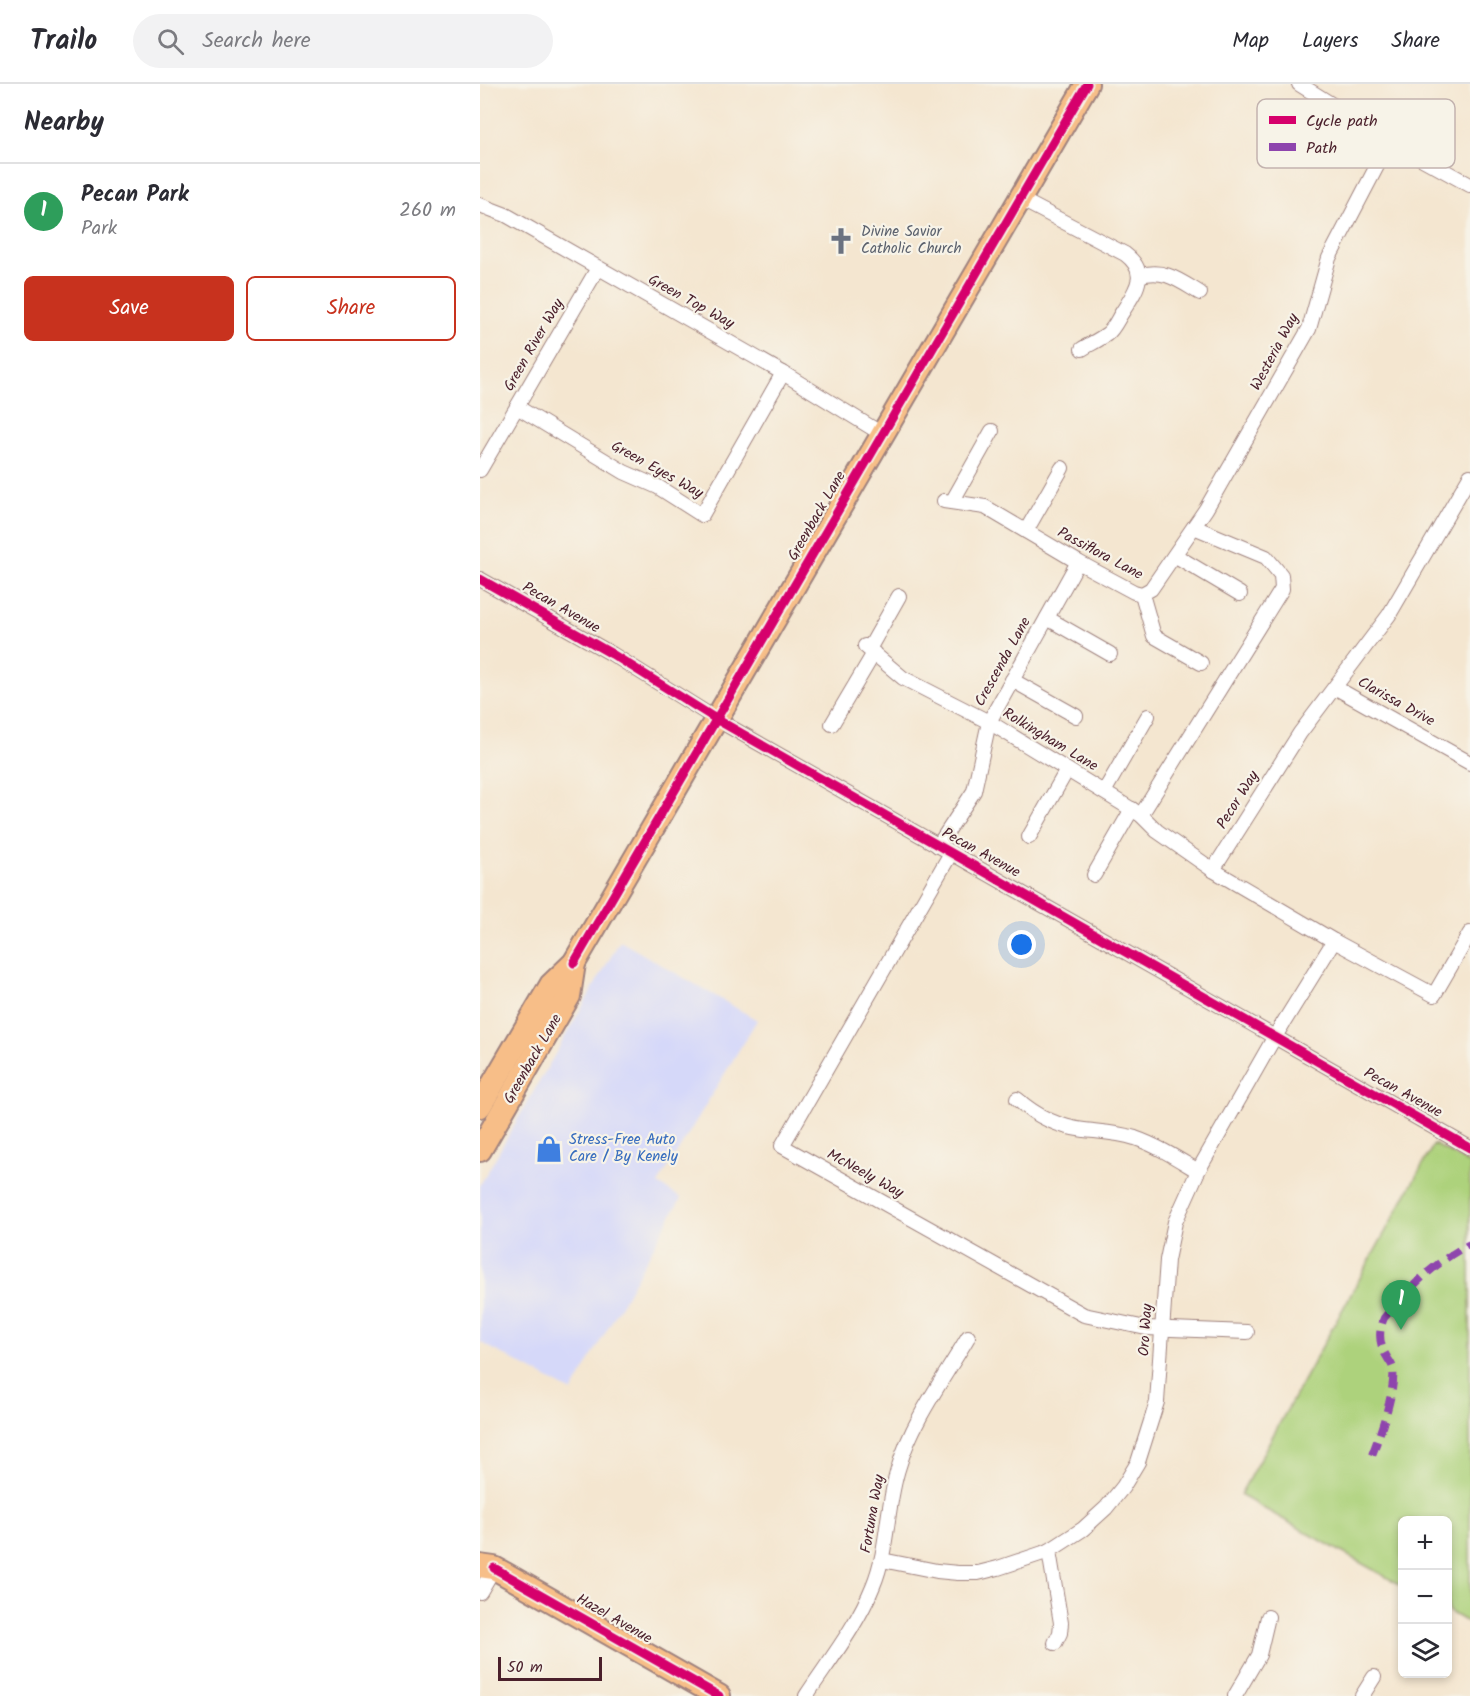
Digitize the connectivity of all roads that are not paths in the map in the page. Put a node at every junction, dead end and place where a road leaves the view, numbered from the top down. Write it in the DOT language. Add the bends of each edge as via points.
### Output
graph roads {
  1 [pos="1087,84"];
  2 [pos="1299,84"];
  3 [pos="1323,99"];
  4 [pos="1376,168"];
  5 [pos="1439,168"];
  6 [pos="1470,185"];
  7 [pos="1020,199"];
  8 [pos="480,205"];
  9 [pos="598,268"];
  10 [pos="1139,276"];
  11 [pos="1200,293"];
  12 [pos="1082,349"];
  13 [pos="783,373"];
  14 [pos="517,407"];
  15 [pos="992,431"];
  16 [pos="882,434"];
  17 [pos="1062,468"];
  18 [pos="480,470"];
  19 [pos="1470,476"];
  20 [pos="1206,509"];
  21 [pos="1194,526"];
  22 [pos="1026,531"];
  23 [pos="1176,556"];
  24 [pos="1078,562"];
  25 [pos="480,579"];
  26 [pos="1142,594"];
  27 [pos="1240,594"];
  28 [pos="899,596"];
  29 [pos="1047,618"];
  30 [pos="869,649"];
  31 [pos="1110,654"];
  32 [pos="1201,663"];
  33 [pos="1012,680"];
  34 [pos="1336,688"];
  35 [pos="1076,716"];
  36 [pos="1148,716"];
  37 [pos="716,719"];
  38 [pos="989,722"];
  39 [pos="832,724"];
  40 [pos="1470,763"];
  41 [pos="1067,770"];
  42 [pos="1104,792"];
  43 [pos="1137,812"];
  44 [pos="1029,837"];
  45 [pos="938,846"];
  46 [pos="951,853"];
  47 [pos="1213,870"];
  48 [pos="1094,875"];
  49 [pos="1470,933"];
  50 [pos="1334,940"];
  51 [pos="574,963"];
  52 [pos="1274,1038"];
  53 [pos="512,1074"];
  54 [pos="1017,1099"];
  55 [pos="490,1111"];
  56 [pos="1470,1148"];
  57 [pos="480,1150"];
  58 [pos="1198,1171"];
  59 [pos="1163,1328"];
  60 [pos="1247,1332"];
  61 [pos="968,1337"];
  62 [pos="1049,1551"];
  63 [pos="882,1560"];
  64 [pos="485,1562"];
  65 [pos="480,1592"];
  66 [pos="1268,1617"];
  67 [pos="1055,1643"];
  68 [pos="1374,1677"];
  69 [pos="719,1696"];
  70 [pos="806,1696"];
  71 [pos="1235,1696"];
  72 [pos="1362,1696"];
  1 -- 7 [label="main road, Greenback Lane"];
  2 -- 3 [label="street"];
  4 -- 20 [label="street, Westeria Way" via="1329,258 1309,329"];
  5 -- 6 [label="street"];
  7 -- 10 [label="street" via="1125,254 1135,264"];
  7 -- 16 [label="main road, Greenback Lane"];
  8 -- 9 [label="street, Green Top Way" via="506,214"];
  9 -- 13 [label="street, Green Top Way"];
  9 -- 14 [label="street, Green River Way"];
  10 -- 11 [label="street" via="1159,273"];
  10 -- 12 [label="street" via="1137,289 1109,333"];
  13 -- 14 [label="street, Green Eyes Way" via="702,515"];
  13 -- 16 [label="street, Green Top Way"];
  14 -- 18 [label="street, Green River Way"];
  15 -- 22 [label="street, Passiflora Lane" via="948,501 985,507"];
  16 -- 37 [label="main road, Greenback Lane"];
  17 -- 22 [label="street"];
  19 -- 34 [label="street, Pecor Way" via="1389,615"];
  20 -- 21 [label="street, Passiflora Lane"];
  21 -- 23 [label="street, Passiflora Lane"];
  21 -- 43 [label="street" via="1266,557 1281,575 1282,589"];
  22 -- 24 [label="street, Passiflora Lane"];
  23 -- 26 [label="street, Passiflora Lane" via="1153,588"];
  23 -- 27 [label="street"];
  24 -- 26 [label="street, Passiflora Lane"];
  24 -- 29 [label="street, Crescenda Lane"];
  25 -- 37 [label="street, Pecan Avenue"];
  26 -- 32 [label="street" via="1154,636"];
  28 -- 30 [label="street"];
  29 -- 31 [label="street"];
  29 -- 33 [label="street, Crescenda Lane"];
  30 -- 38 [label="street, Rolkingham Lane" via="903,678"];
  30 -- 39 [label="street"];
  33 -- 35 [label="street"];
  33 -- 38 [label="street, Crescenda Lane"];
  34 -- 40 [label="street, Clarissa Drive"];
  34 -- 47 [label="street, Pecor Way" via="1300,733"];
  36 -- 42 [label="street"];
  37 -- 45 [label="street, Pecan Avenue"];
  37 -- 51 [label="main road, Greenback Lane"];
  38 -- 41 [label="street, Rolkingham Lane"];
  38 -- 45 [label="street, Crescenda Lane" via="974,791"];
  41 -- 42 [label="street, Rolkingham Lane"];
  41 -- 44 [label="street"];
  42 -- 43 [label="street, Rolkingham Lane"];
  43 -- 47 [label="street, Rolkingham Lane"];
  43 -- 48 [label="street"];
  45 -- 46 [label="street, Pecan Avenue"];
  46 -- 52 [label="street, Pecan Avenue"];
  46 -- 59 [label="street, McNeely Way" via="782,1146 1075,1312 1146,1328"];
  47 -- 50 [label="street"];
  49 -- 50 [label="street" via="1434,995"];
  50 -- 52 [label="street, Oro Way"];
  51 -- 53 [label="main road, Greenback Lane" via="569,996"];
  51 -- 53 [label="main road, Greenback Lane" via="551,985 531,1019 535,1032"];
  52 -- 56 [label="street, Pecan Avenue"];
  52 -- 58 [label="street, Oro Way"];
  53 -- 55 [label="main road"];
  54 -- 58 [label="street" via="1056,1123 1134,1138"];
  55 -- 57 [label="main road, Greenback Lane"];
  58 -- 59 [label="street, Oro Way" via="1175,1222 1170,1244"];
  59 -- 60 [label="street, McNeely Way"];
  59 -- 62 [label="street, Oro Way" via="1157,1402 1138,1462 1106,1508"];
  61 -- 63 [label="street, Fortuna Way" via="899,1463"];
  62 -- 63 [label="street, Oro Way" via="978,1574"];
  62 -- 67 [label="street" via="1062,1623"];
  63 -- 70 [label="street, Fortuna Way" via="864,1606"];
  64 -- 65 [label="street"];
  64 -- 69 [label="main road, Hazel Avenue"];
  66 -- 71 [label="street" via="1259,1655"];
  68 -- 72 [label="street"];
}
